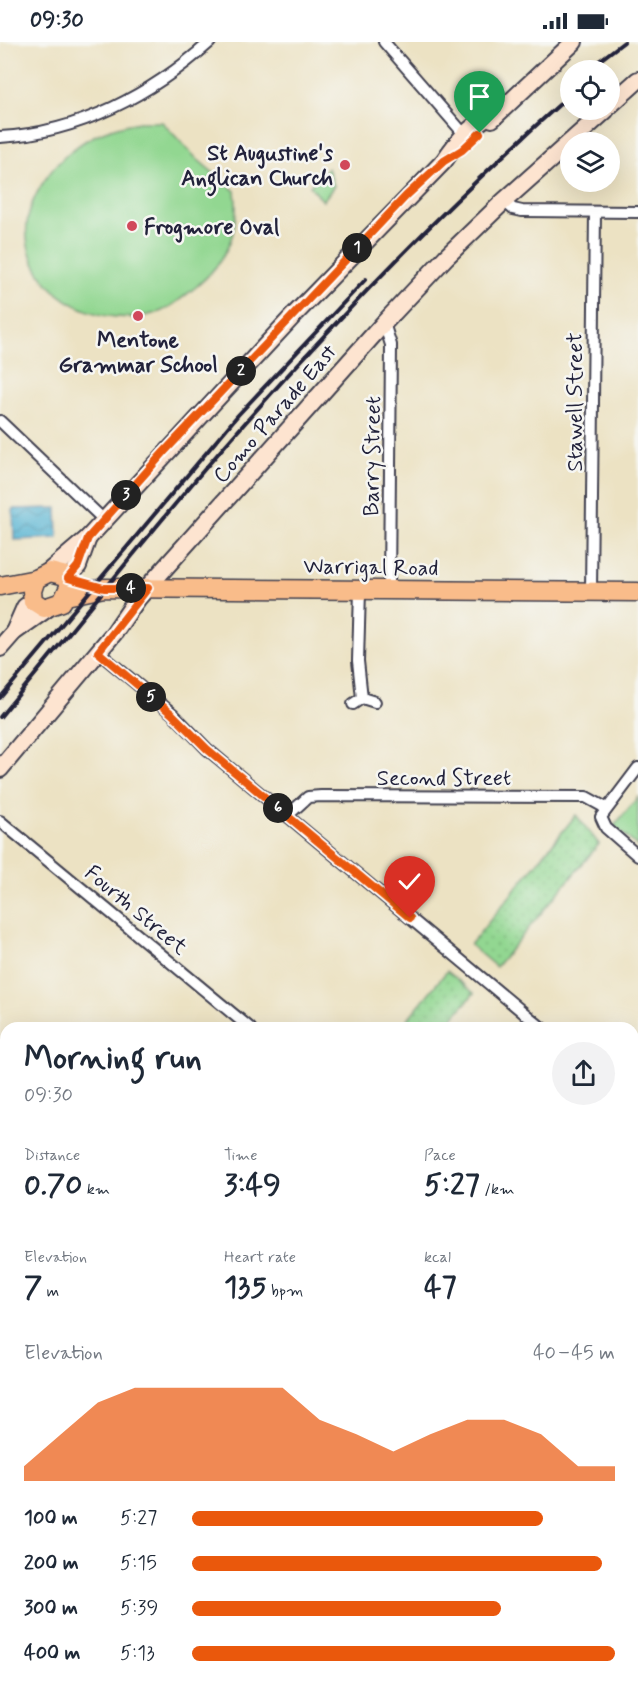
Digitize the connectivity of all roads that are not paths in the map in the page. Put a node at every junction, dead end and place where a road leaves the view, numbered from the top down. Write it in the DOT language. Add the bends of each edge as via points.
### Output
graph roads {
  1 [pos="210,42"];
  2 [pos="384,42"];
  3 [pos="574,42"];
  4 [pos="638,80"];
  5 [pos="620,96"];
  6 [pos="499,110"];
  7 [pos="595,120"];
  8 [pos="464,134"];
  9 [pos="0,137"];
  10 [pos="444,161"];
  11 [pos="504,201"];
  12 [pos="595,212"];
  13 [pos="638,212"];
  14 [pos="384,323"];
  15 [pos="0,421"];
  16 [pos="104,520"];
  17 [pos="88,538"];
  18 [pos="42,576"];
  19 [pos="68,584"];
  20 [pos="0,587"];
  21 [pos="148,588"];
  22 [pos="360,590"];
  23 [pos="389,590"];
  24 [pos="591,592"];
  25 [pos="638,592"];
  26 [pos="38,602"];
  27 [pos="0,648"];
  28 [pos="98,652"];
  29 [pos="375,702"];
  30 [pos="638,768"];
  31 [pos="0,769"];
  32 [pos="606,808"];
  33 [pos="287,816"];
  34 [pos="0,821"];
  35 [pos="638,856"];
  36 [pos="243,1022"];
  37 [pos="535,1022"];
  1 -- 9 [label="street" via="186,64 123,104 28,135"];
  2 -- 8 [label="street"];
  3 -- 6 [label="street"];
  4 -- 5 [label="street"];
  6 -- 8 [label="street"];
  6 -- 10 [label="street" via="462,150"];
  7 -- 11 [label="street, Como Parade East"];
  8 -- 10 [label="street"];
  10 -- 16 [label="street" via="406,196"];
  11 -- 12 [label="street" via="522,211"];
  11 -- 14 [label="street, Como Parade East"];
  12 -- 13 [label="street"];
  12 -- 24 [label="street, Stawell Street"];
  14 -- 21 [label="street, Como Parade East"];
  14 -- 23 [label="street, Barry Street" via="391,345"];
  15 -- 16 [label="street"];
  16 -- 17 [label="street"];
  17 -- 18 [label="street"];
  17 -- 19 [label="street"];
  18 -- 19 [label="main road, Warrigal Road" via="59,573"];
  18 -- 20 [label="main road"];
  18 -- 26 [label="main road"];
  19 -- 21 [label="main road, Warrigal Road" via="86,581 104,588"];
  19 -- 26 [label="main road" via="62,602"];
  20 -- 26 [label="main road" via="17,597"];
  21 -- 22 [label="main road, Warrigal Road"];
  21 -- 28 [label="street, Como Parade East"];
  22 -- 23 [label="main road, Warrigal Road"];
  22 -- 29 [label="street" via="357,701"];
  23 -- 24 [label="main road, Warrigal Road"];
  24 -- 25 [label="main road, Warrigal Road"];
  26 -- 27 [label="street"];
  28 -- 31 [label="street, Como Parade East"];
  28 -- 33 [label="street"];
  30 -- 32 [label="street"];
  32 -- 33 [label="street, Second Street" via="586,797 321,796 308,797"];
  32 -- 35 [label="street" via="601,820 606,828"];
  33 -- 37 [label="street"];
  34 -- 36 [label="street, Fourth Street"];
}
